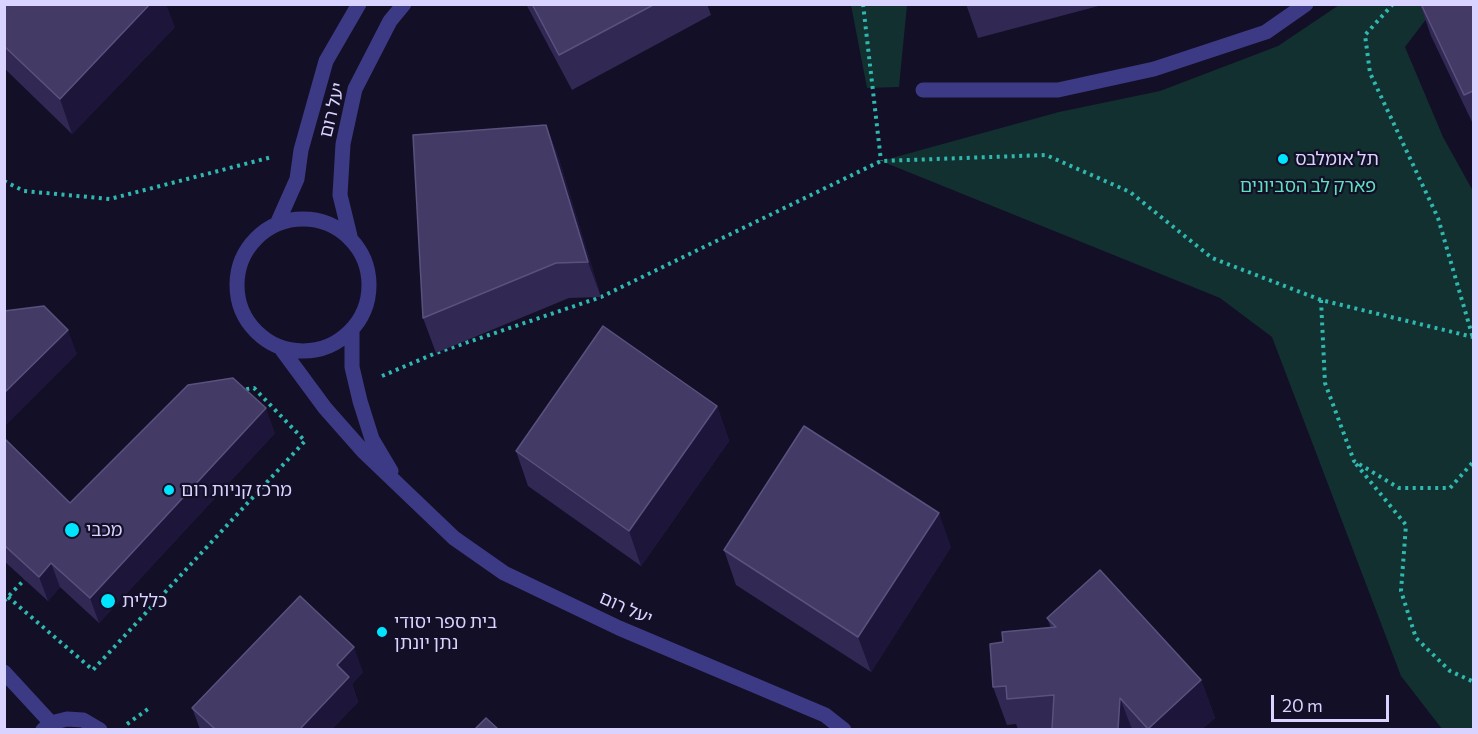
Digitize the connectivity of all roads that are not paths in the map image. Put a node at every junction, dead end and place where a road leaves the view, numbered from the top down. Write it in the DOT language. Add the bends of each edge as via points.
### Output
graph roads {
  1 [pos="359,4"];
  2 [pos="404,4"];
  3 [pos="1306,4"];
  4 [pos="923,90"];
  5 [pos="277,224"];
  6 [pos="350,236"];
  7 [pos="352,330"];
  8 [pos="280,348"];
  9 [pos="408,495"];
  10 [pos="4,672"];
  11 [pos="47,726"];
  12 [pos="100,729"];
  13 [pos="844,729"];
  1 -- 5 [label="street, יעל רום" via="327,61 301,150 297,179"];
  2 -- 6 [label="street, יעל רום" via="390,21 355,89 343,144 340,195"];
  3 -- 4 [label="street" via="1266,32 1154,69 1058,90"];
  5 -- 6 [label="street" via="289,220 323,221"];
  5 -- 8 [label="street" via="255,239 242,258 237,287 241,309 251,327"];
  6 -- 7 [label="street" via="368,269 370,292"];
  7 -- 8 [label="street" via="336,343 314,351"];
  7 -- 9 [label="street, יעל רום" via="356,388 372,439"];
  8 -- 9 [label="street, יעל רום" via="333,417"];
  9 -- 13 [label="street, יעל רום" via="453,538 504,573 619,628 825,715"];
  10 -- 11 [label="street"];
  11 -- 12 [label="street" via="67,719 82,720"];
}
